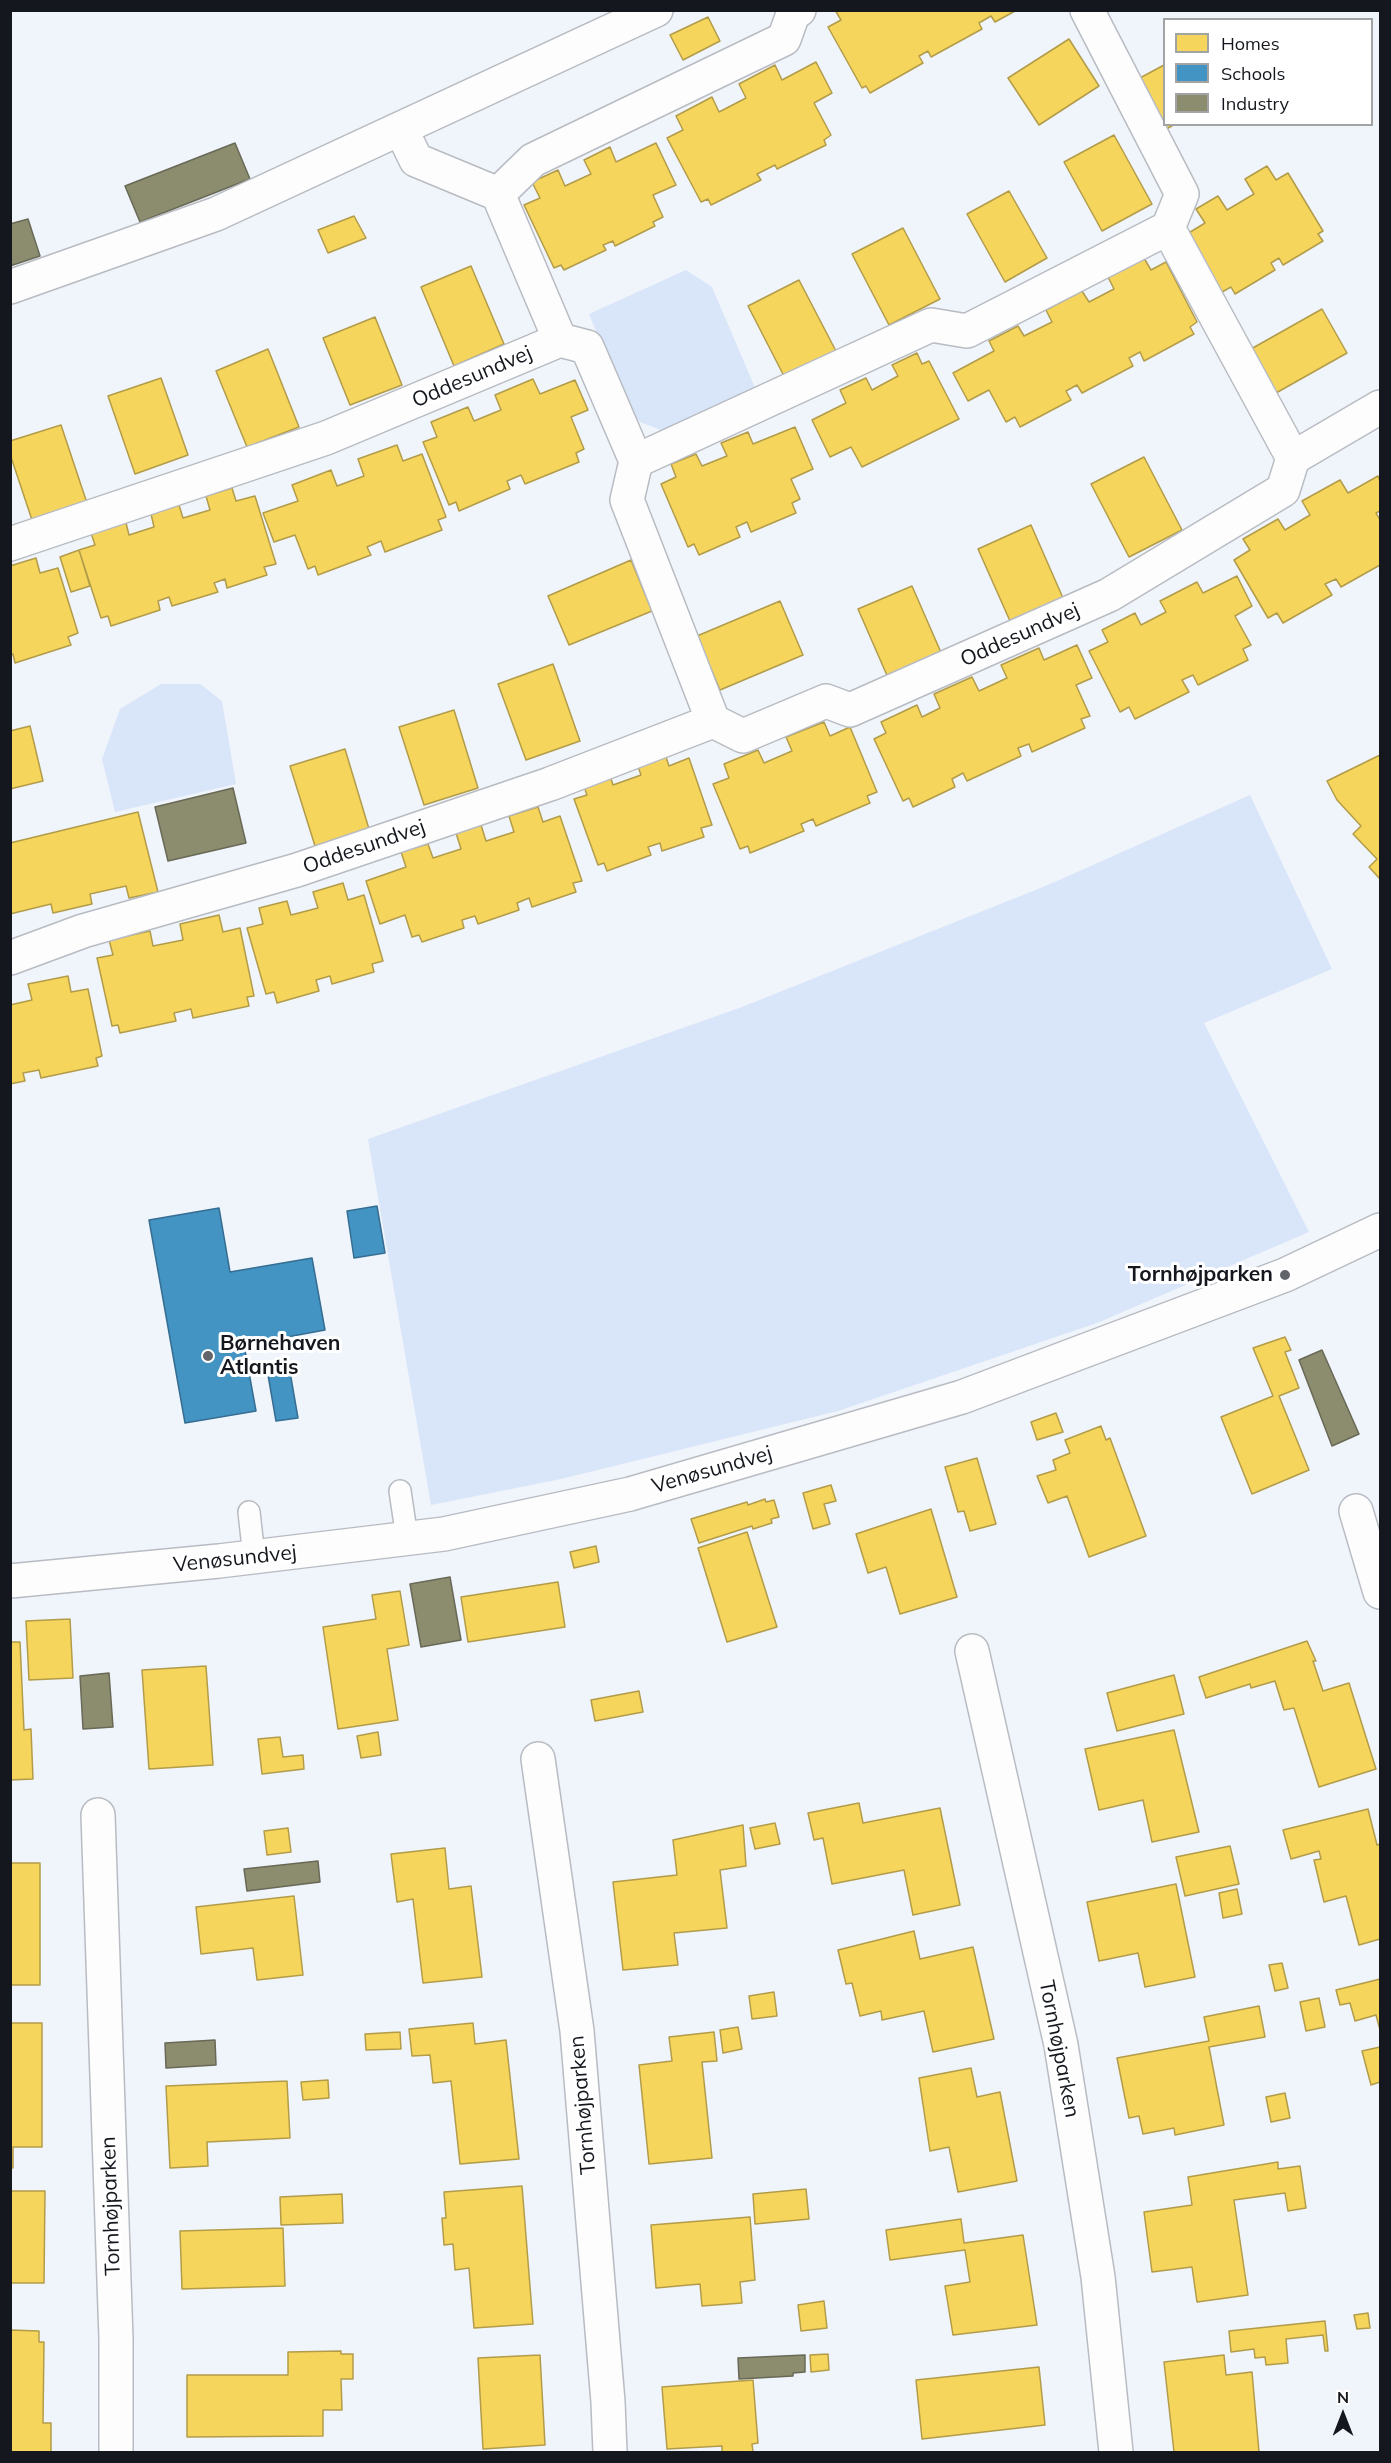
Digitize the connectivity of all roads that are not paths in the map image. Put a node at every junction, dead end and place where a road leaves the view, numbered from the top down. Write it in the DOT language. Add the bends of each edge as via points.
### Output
graph roads {
  1 [pos="656,10"];
  2 [pos="1087,10"];
  3 [pos="791,12"];
  4 [pos="401,129"];
  5 [pos="498,194"];
  6 [pos="1168,228"];
  7 [pos="10,287"];
  8 [pos="560,340"];
  9 [pos="1380,407"];
  10 [pos="1293,458"];
  11 [pos="636,462"];
  12 [pos="10,544"];
  13 [pos="713,721"];
  14 [pos="10,958"];
  15 [pos="1380,1230"];
  16 [pos="400,1491"];
  17 [pos="1356,1511"];
  18 [pos="249,1512"];
  19 [pos="407,1539"];
  20 [pos="254,1557"];
  21 [pos="10,1581"];
  22 [pos="1380,1592"];
  23 [pos="972,1651"];
  24 [pos="538,1760"];
  25 [pos="98,1815"];
  26 [pos="116,2452"];
  27 [pos="610,2452"];
  28 [pos="1116,2452"];
  1 -- 4 [label="street"];
  2 -- 6 [label="street" via="1182,194"];
  3 -- 5 [label="street" via="784,39 532,160"];
  4 -- 5 [label="street" via="416,160"];
  4 -- 7 [label="street" via="216,214"];
  5 -- 8 [label="street"];
  6 -- 10 [label="street"];
  6 -- 11 [label="street" via="967,331 931,325"];
  8 -- 11 [label="street" via="587,347"];
  8 -- 12 [label="street, Oddesundvej" via="326,438"];
  9 -- 10 [label="street"];
  10 -- 13 [label="street, Oddesundvej" via="1284,490 1109,595 849,710 826,701 743,736"];
  11 -- 13 [label="street" via="627,500"];
  13 -- 14 [label="street, Oddesundvej" via="550,784 297,870 83,931"];
  15 -- 19 [label="street, Venøsundvej" via="1285,1275 962,1397 630,1494"];
  16 -- 19 [label="lane"];
  17 -- 22 [label="street"];
  18 -- 20 [label="lane"];
  19 -- 20 [label="street, Venøsundvej"];
  20 -- 21 [label="street, Venøsundvej"];
  23 -- 28 [label="street, Tornhøjparken" via="1061,2045 1098,2277"];
  24 -- 27 [label="street, Tornhøjparken" via="577,2031"];
  25 -- 26 [label="street, Tornhøjparken" via="116,2339"];
}
